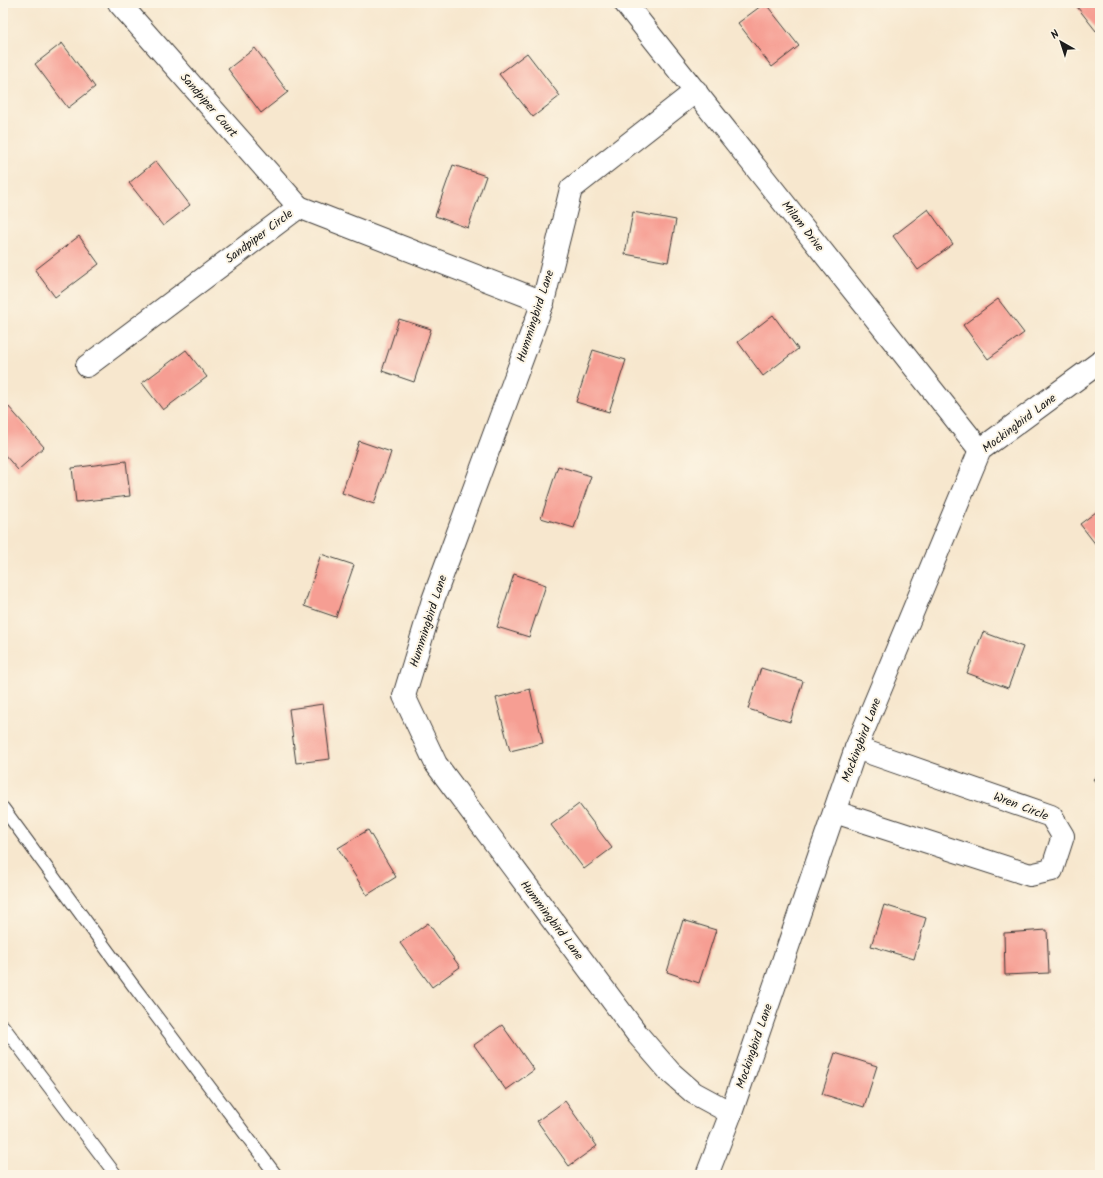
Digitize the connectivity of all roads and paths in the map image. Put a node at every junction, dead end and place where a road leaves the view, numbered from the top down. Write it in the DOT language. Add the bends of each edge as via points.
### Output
graph roads {
  1 [pos="119,3"];
  2 [pos="625,3"];
  3 [pos="696,91"];
  4 [pos="298,206"];
  5 [pos="543,302"];
  6 [pos="1100,362"];
  7 [pos="87,366"];
  8 [pos="980,450"];
  9 [pos="856,748"];
  10 [pos="3,808"];
  11 [pos="835,812"];
  12 [pos="3,1026"];
  13 [pos="731,1113"];
  14 [pos="116,1175"];
  15 [pos="276,1175"];
  16 [pos="707,1175"];
  1 -- 4 [label="street, Sandpiper Court"];
  2 -- 3 [label="street, Milam Drive"];
  3 -- 5 [label="street, Hummingbird Lane" via="572,189"];
  3 -- 8 [label="street, Milam Drive"];
  4 -- 5 [label="street, Sandpiper Circle"];
  4 -- 7 [label="street, Sandpiper Circle"];
  5 -- 13 [label="street, Hummingbird Lane" via="433,600 404,696 436,764 638,1035 670,1072 694,1093"];
  6 -- 8 [label="street, Mockingbird Lane"];
  8 -- 9 [label="street, Mockingbird Lane"];
  9 -- 11 [label="street, Mockingbird Lane"];
  9 -- 11 [label="street, Wren Circle" via="1051,816 1063,836 1052,870 1030,875"];
  10 -- 15 [label="lane"];
  11 -- 13 [label="street, Mockingbird Lane"];
  12 -- 14 [label="lane"];
  13 -- 16 [label="street, Mockingbird Lane"];
}
